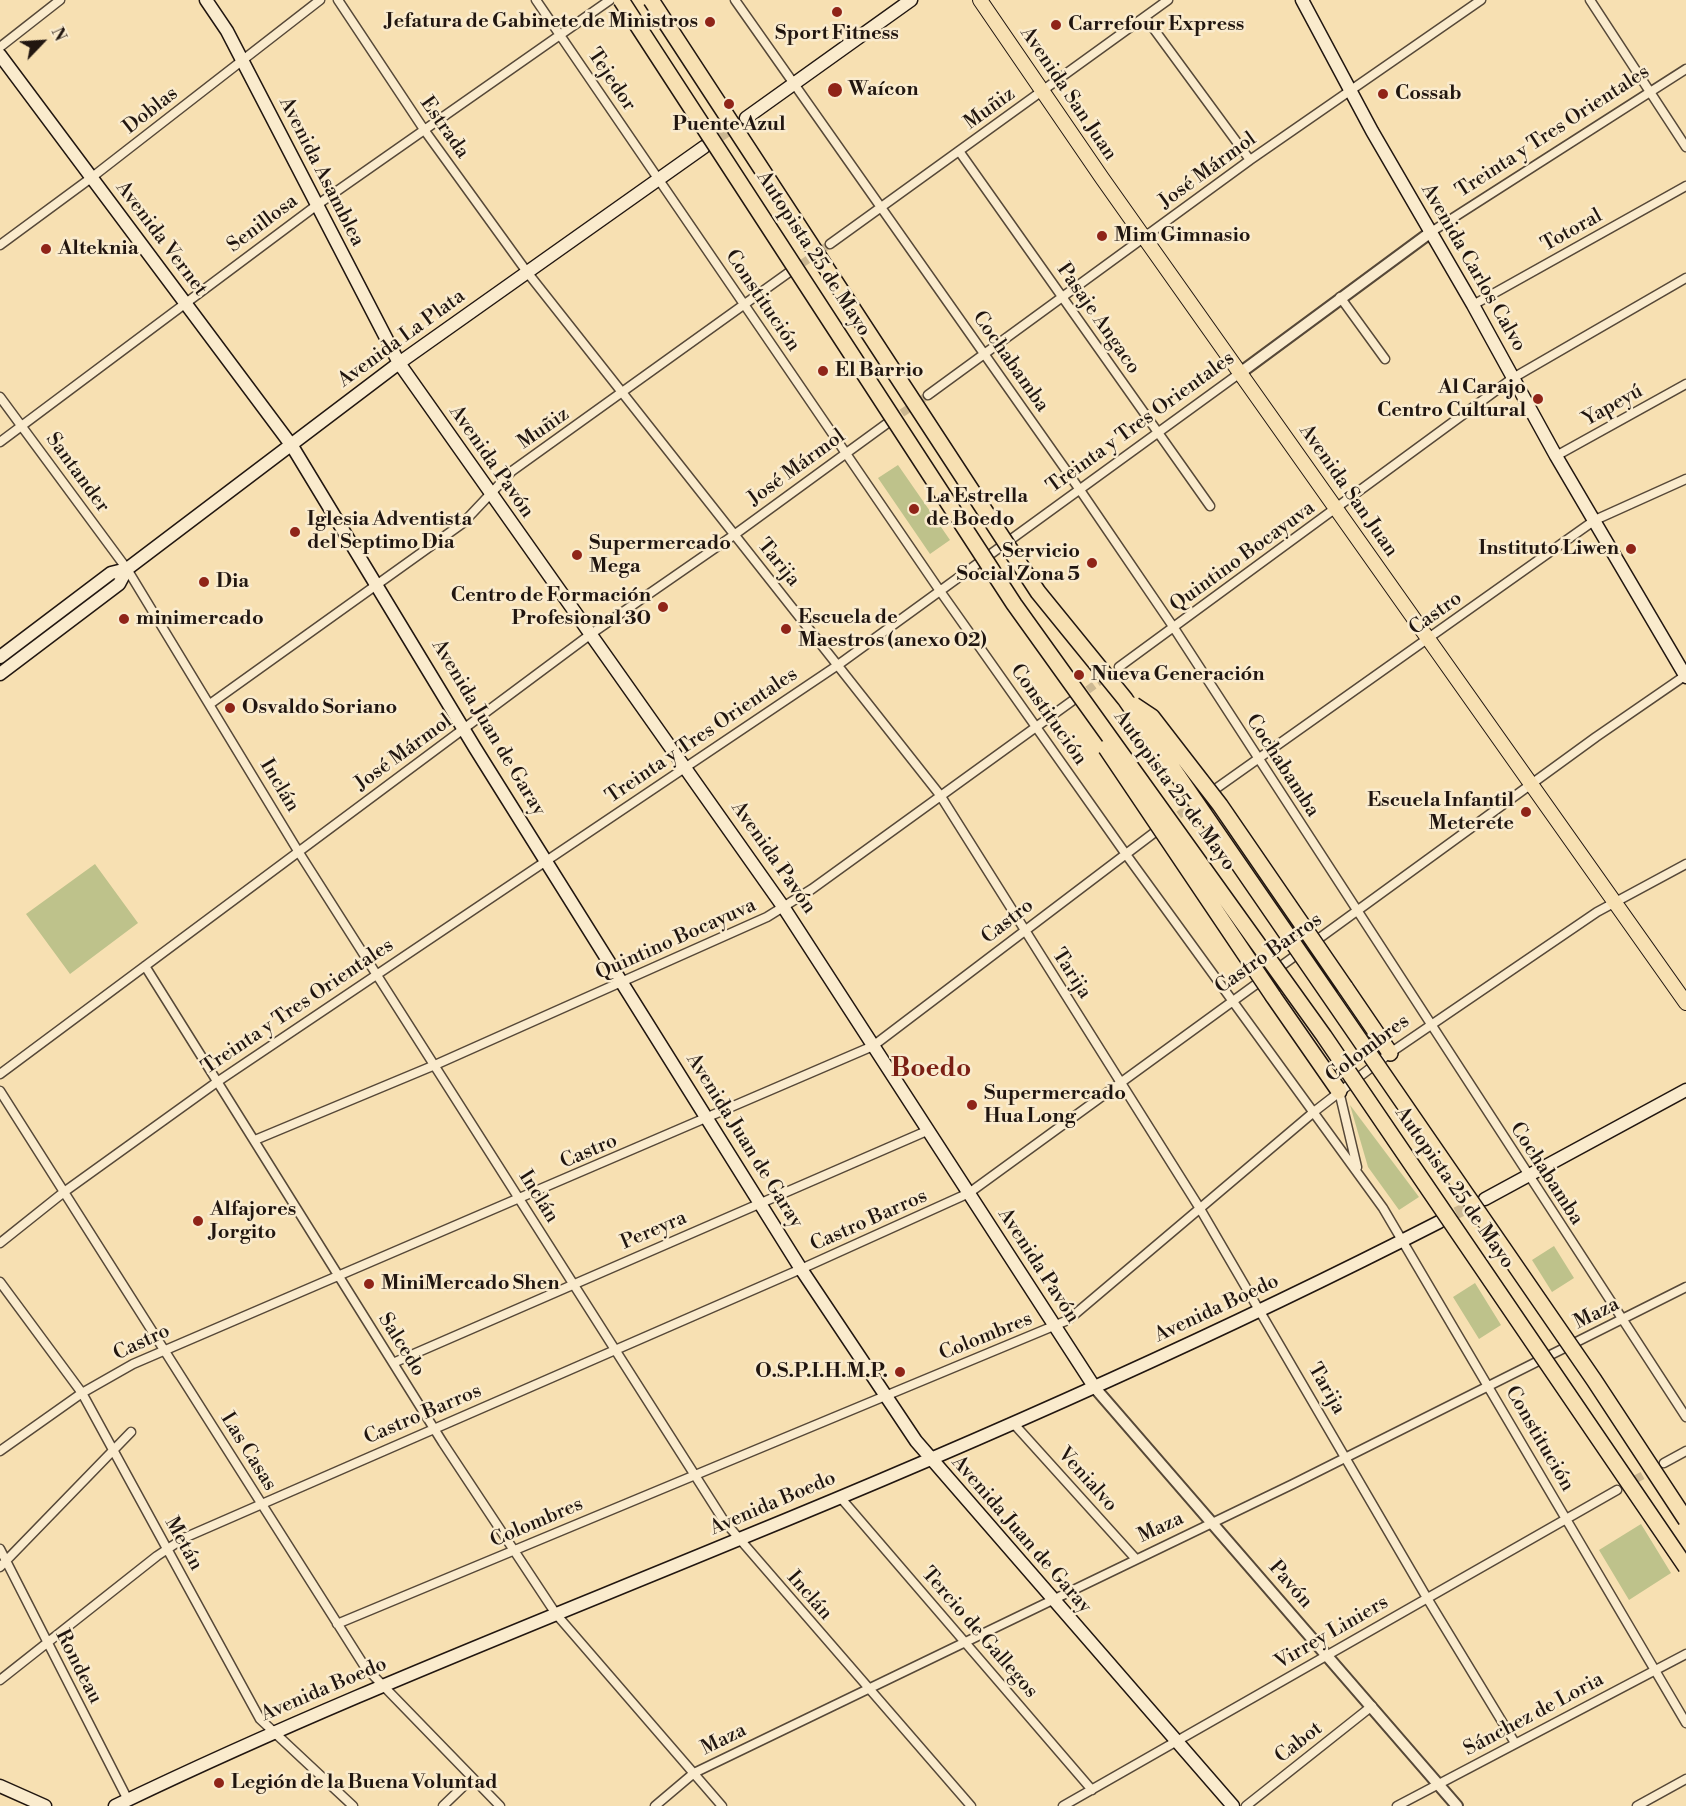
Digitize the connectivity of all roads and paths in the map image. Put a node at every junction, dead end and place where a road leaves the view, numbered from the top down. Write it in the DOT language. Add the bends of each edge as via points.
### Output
graph roads {
  1 [pos="60,0"];
  2 [pos="206,0"];
  3 [pos="320,0"];
  4 [pos="338,0"];
  5 [pos="536,0"];
  6 [pos="610,0"];
  7 [pos="621,0"];
  8 [pos="651,0"];
  9 [pos="735,0"];
  10 [pos="911,0"];
  11 [pos="980,0"];
  12 [pos="1302,0"];
  13 [pos="1481,0"];
  14 [pos="1590,0"];
  15 [pos="1162,2"];
  16 [pos="1145,17"];
  17 [pos="560,36"];
  18 [pos="0,47"];
  19 [pos="0,55"];
  20 [pos="242,62"];
  21 [pos="1686,69"];
  22 [pos="794,84"];
  23 [pos="1350,89"];
  24 [pos="1650,91"];
  25 [pos="1042,92"];
  26 [pos="746,117"];
  27 [pos="425,131"];
  28 [pos="704,147"];
  29 [pos="1686,147"];
  30 [pos="959,151"];
  31 [pos="1250,160"];
  32 [pos="91,178"];
  33 [pos="658,180"];
  34 [pos="1686,186"];
  35 [pos="317,205"];
  36 [pos="881,209"];
  37 [pos="1427,234"];
  38 [pos="1145,238"];
  39 [pos="830,244"];
  40 [pos="0,245"];
  41 [pos="527,272"];
  42 [pos="788,273"];
  43 [pos="1686,278"];
  44 [pos="1340,297"];
  45 [pos="1063,298"];
  46 [pos="184,303"];
  47 [pos="744,304"];
  48 [pos="1473,305"];
  49 [pos="984,355"];
  50 [pos="1385,359"];
  51 [pos="399,363"];
  52 [pos="1240,374"];
  53 [pos="1513,378"];
  54 [pos="1686,384"];
  55 [pos="624,393"];
  56 [pos="928,394"];
  57 [pos="0,397"];
  58 [pos="889,422"];
  59 [pos="21,426"];
  60 [pos="1158,434"];
  61 [pos="0,442"];
  62 [pos="292,446"];
  63 [pos="845,453"];
  64 [pos="1556,456"];
  65 [pos="1686,479"];
  66 [pos="1080,490"];
  67 [pos="490,494"];
  68 [pos="1210,506"];
  69 [pos="1337,509"];
  70 [pos="1595,520"];
  71 [pos="734,535"];
  72 [pos="127,569"];
  73 [pos="378,584"];
  74 [pos="940,591"];
  75 [pos="1173,628"];
  76 [pos="591,634"];
  77 [pos="1429,640"];
  78 [pos="1044,645"];
  79 [pos="0,657"];
  80 [pos="838,665"];
  81 [pos="1119,667"];
  82 [pos="0,674"];
  83 [pos="1686,676"];
  84 [pos="1125,699"];
  85 [pos="1072,701"];
  86 [pos="210,704"];
  87 [pos="1036,727"];
  88 [pos="464,729"];
  89 [pos="1258,758"];
  90 [pos="686,768"];
  91 [pos="1531,786"];
  92 [pos="1214,790"];
  93 [pos="940,795"];
  94 [pos="1159,829"];
  95 [pos="298,850"];
  96 [pos="1125,853"];
  97 [pos="546,862"];
  98 [pos="1686,864"];
  99 [pos="1615,902"];
  100 [pos="784,908"];
  101 [pos="1357,912"];
  102 [pos="1024,931"];
  103 [pos="145,966"];
  104 [pos="378,975"];
  105 [pos="622,982"];
  106 [pos="1232,1000"];
  107 [pos="1686,1003"];
  108 [pos="1429,1024"];
  109 [pos="873,1046"];
  110 [pos="1390,1053"];
  111 [pos="435,1065"];
  112 [pos="0,1074"];
  113 [pos="217,1082"];
  114 [pos="1121,1083"];
  115 [pos="1686,1090"];
  116 [pos="0,1091"];
  117 [pos="1339,1091"];
  118 [pos="1315,1111"];
  119 [pos="709,1119"];
  120 [pos="928,1130"];
  121 [pos="255,1140"];
  122 [pos="1359,1174"];
  123 [pos="1529,1176"];
  124 [pos="64,1192"];
  125 [pos="969,1193"];
  126 [pos="1485,1199"];
  127 [pos="520,1200"];
  128 [pos="761,1203"];
  129 [pos="1199,1207"];
  130 [pos="1439,1222"];
  131 [pos="1404,1240"];
  132 [pos="0,1243"];
  133 [pos="801,1269"];
  134 [pos="339,1277"];
  135 [pos="0,1282"];
  136 [pos="573,1283"];
  137 [pos="1686,1287"];
  138 [pos="1261,1310"];
  139 [pos="1622,1321"];
  140 [pos="1054,1327"];
  141 [pos="615,1349"];
  142 [pos="165,1350"];
  143 [pos="393,1363"];
  144 [pos="1489,1386"];
  145 [pos="1095,1388"];
  146 [pos="82,1392"];
  147 [pos="884,1397"];
  148 [pos="1686,1417"];
  149 [pos="1014,1424"];
  150 [pos="434,1428"];
  151 [pos="131,1432"];
  152 [pos="112,1450"];
  153 [pos="0,1451"];
  154 [pos="1686,1451"];
  155 [pos="1346,1457"];
  156 [pos="930,1460"];
  157 [pos="1664,1463"];
  158 [pos="695,1474"];
  159 [pos="1617,1490"];
  160 [pos="840,1497"];
  161 [pos="260,1503"];
  162 [pos="1566,1519"];
  163 [pos="1686,1520"];
  164 [pos="1211,1522"];
  165 [pos="738,1540"];
  166 [pos="0,1549"];
  167 [pos="167,1549"];
  168 [pos="513,1550"];
  169 [pos="1135,1558"];
  170 [pos="3,1564"];
  171 [pos="1686,1567"];
  172 [pos="1427,1598"];
  173 [pos="1051,1600"];
  174 [pos="556,1614"];
  175 [pos="338,1624"];
  176 [pos="47,1643"];
  177 [pos="966,1643"];
  178 [pos="1686,1653"];
  179 [pos="1327,1655"];
  180 [pos="1656,1670"];
  181 [pos="0,1680"];
  182 [pos="382,1686"];
  183 [pos="868,1689"];
  184 [pos="1372,1706"];
  185 [pos="1686,1723"];
  186 [pos="273,1733"];
  187 [pos="1175,1742"];
  188 [pos="1515,1743"];
  189 [pos="694,1773"];
  190 [pos="472,1778"];
  191 [pos="1686,1779"];
  192 [pos="1437,1785"];
  193 [pos="0,1786"];
  194 [pos="1092,1790"];
  195 [pos="128,1800"];
  196 [pos="45,1806"];
  197 [pos="115,1806"];
  198 [pos="353,1806"];
  199 [pos="443,1806"];
  200 [pos="500,1806"];
  201 [pos="655,1806"];
  202 [pos="722,1806"];
  203 [pos="971,1806"];
  204 [pos="1063,1806"];
  205 [pos="1233,1806"];
  206 [pos="1246,1806"];
  207 [pos="1397,1806"];
  208 [pos="1457,1806"];
  209 [pos="1637,1806"];
  1 -- 18 [label="street"];
  2 -- 20 [label="main road, Avenida Asamblea"];
  3 -- 20 [label="street, Doblas"];
  4 -- 27 [label="street, Estrada"];
  5 -- 17 [label="street, Tejedor"];
  6 -- 17 [label="street, Senillosa"];
  7 -- 78 [label="highway, Autopista 25 de Mayo, bridge"];
  8 -- 84 [label="highway, Autopista 25 de Mayo, bridge" via="1038,592"];
  9 -- 22 [label="street, Cochabamba"];
  10 -- 22 [label="main road"];
  11 -- 25 [label="main road, Avenida San Juan"];
  12 -- 23 [label="main road, Avenida Carlos Calvo"];
  13 -- 23 [label="street, José Mármol"];
  14 -- 24 [label="street"];
  15 -- 16 [label="street, Muñiz"];
  16 -- 25 [label="street, Muñiz"];
  16 -- 31 [label="street"];
  17 -- 27 [label="street, Senillosa"];
  17 -- 33 [label="street, Tejedor"];
  19 -- 32 [label="main road, Avenida Vernet"];
  20 -- 32 [label="street, Doblas"];
  20 -- 35 [label="main road, Avenida Asamblea"];
  21 -- 24 [label="street, Treinta y Tres Orientales"];
  22 -- 26 [label="main road"];
  22 -- 36 [label="street, Cochabamba"];
  23 -- 31 [label="street, José Mármol"];
  23 -- 37 [label="main road, Avenida Carlos Calvo"];
  24 -- 29 [label="street"];
  24 -- 37 [label="street, Treinta y Tres Orientales"];
  25 -- 30 [label="street, Muñiz"];
  25 -- 38 [label="main road, Avenida San Juan"];
  27 -- 35 [label="street, Senillosa"];
  27 -- 41 [label="street, Estrada"];
  28 -- 33 [label="main road, Avenida La Plata"];
  30 -- 36 [label="street, Muñiz"];
  30 -- 45 [label="street, Pasaje Angaco"];
  31 -- 38 [label="street, José Mármol"];
  32 -- 40 [label="street, Doblas"];
  32 -- 46 [label="main road, Avenida Vernet"];
  33 -- 41 [label="main road, Avenida La Plata"];
  33 -- 47 [label="street, Constitución"];
  34 -- 48 [label="street, Totoral"];
  35 -- 46 [label="street, Senillosa"];
  35 -- 51 [label="main road, Avenida Asamblea"];
  36 -- 39 [label="street, Muñiz"];
  36 -- 49 [label="street, Cochabamba"];
  37 -- 44 [label="street, Treinta y Tres Orientales"];
  37 -- 48 [label="main road, Avenida Carlos Calvo"];
  38 -- 45 [label="street, José Mármol"];
  38 -- 52 [label="main road, Avenida San Juan"];
  41 -- 51 [label="main road, Avenida La Plata"];
  41 -- 55 [label="street, Tarija"];
  42 -- 47 [label="street, Muñiz"];
  43 -- 53 [label="street, Quintino Bocayuva"];
  44 -- 50 [label="street"];
  44 -- 52 [label="street, Treinta y Tres Orientales"];
  45 -- 49 [label="street, José Mármol"];
  45 -- 60 [label="street, Pasaje Angaco"];
  46 -- 59 [label="street, Senillosa"];
  46 -- 62 [label="main road, Avenida Vernet"];
  47 -- 55 [label="street, Muñiz"];
  47 -- 63 [label="street, Constitución"];
  48 -- 53 [label="main road, Avenida Carlos Calvo"];
  49 -- 56 [label="street, José Mármol"];
  49 -- 66 [label="street, Cochabamba"];
  51 -- 62 [label="main road, Avenida La Plata"];
  51 -- 67 [label="main road, Avenida Pavón"];
  52 -- 60 [label="street, Treinta y Tres Orientales"];
  52 -- 69 [label="main road, Avenida San Juan"];
  53 -- 64 [label="main road, Avenida Carlos Calvo"];
  53 -- 69 [label="street, Quintino Bocayuva"];
  54 -- 64 [label="street, Yapeyú"];
  55 -- 67 [label="street, Muñiz" via="512,471"];
  55 -- 71 [label="street, Tarija"];
  57 -- 59 [label="street, Santander"];
  58 -- 63 [label="street, José Mármol"];
  59 -- 61 [label="street, Senillosa"];
  59 -- 72 [label="street, Santander"];
  60 -- 66 [label="street, Treinta y Tres Orientales"];
  60 -- 68 [label="street, Pasaje Angaco"];
  62 -- 72 [label="main road, Avenida La Plata"];
  62 -- 73 [label="main road, Avenida Juan de Garay"];
  63 -- 71 [label="street, José Mármol"];
  63 -- 74 [label="street, Constitución"];
  64 -- 70 [label="main road, Avenida Carlos Calvo"];
  65 -- 70 [label="street, Castro"];
  66 -- 74 [label="street, Treinta y Tres Orientales"];
  66 -- 75 [label="street, Cochabamba"];
  67 -- 73 [label="street, Muñiz" via="462,523"];
  67 -- 76 [label="main road, Avenida Pavón"];
  69 -- 75 [label="street, Quintino Bocayuva"];
  69 -- 77 [label="main road, Avenida San Juan"];
  70 -- 77 [label="street, Castro"];
  70 -- 83 [label="main road, Avenida Carlos Calvo"];
  71 -- 76 [label="street, José Mármol"];
  71 -- 80 [label="street, Tarija"];
  72 -- 79 [label="main road, Avenida La Plata" via="111,573"];
  72 -- 82 [label="main road, Avenida La Plata" via="118,584"];
  72 -- 86 [label="street, Inclán"];
  73 -- 86 [label="street, Muñiz"];
  73 -- 88 [label="main road, Avenida Juan de Garay"];
  74 -- 80 [label="street, Treinta y Tres Orientales"];
  74 -- 87 [label="street, Constitución"];
  75 -- 81 [label="street, Quintino Bocayuva"];
  75 -- 89 [label="street, Cochabamba"];
  76 -- 88 [label="street, José Mármol"];
  76 -- 90 [label="main road, Avenida Pavón"];
  77 -- 89 [label="street, Castro"];
  77 -- 91 [label="main road, Avenida San Juan"];
  78 -- 117 [label="highway, bridge" via="1128,783"];
  78 -- 171 [label="highway, Autopista 25 de Mayo, bridge" via="1324,1036"];
  80 -- 90 [label="street, Treinta y Tres Orientales"];
  80 -- 93 [label="street, Tarija"];
  83 -- 91 [label="street, Castro Barros"];
  84 -- 110 [label="highway, bridge" via="1152,717 1220,805"];
  84 -- 163 [label="highway, Autopista 25 de Mayo, bridge"];
  85 -- 87 [label="street, Quintino Bocayuva"];
  86 -- 95 [label="street, Inclán"];
  87 -- 93 [label="street, Quintino Bocayuva"];
  87 -- 96 [label="street, Constitución"];
  88 -- 95 [label="street, José Mármol"];
  88 -- 97 [label="main road, Avenida Juan de Garay"];
  89 -- 92 [label="street, Castro"];
  89 -- 101 [label="street, Cochabamba"];
  90 -- 97 [label="street, Treinta y Tres Orientales"];
  90 -- 100 [label="main road, Avenida Pavón"];
  91 -- 99 [label="main road, Avenida San Juan"];
  91 -- 101 [label="street, Castro Barros"];
  93 -- 100 [label="street, Quintino Bocayuva"];
  93 -- 102 [label="street, Tarija"];
  94 -- 96 [label="street, Castro"];
  95 -- 103 [label="street, José Mármol"];
  95 -- 104 [label="street, Inclán"];
  96 -- 102 [label="street, Castro"];
  96 -- 106 [label="street, Constitución"];
  97 -- 104 [label="street, Treinta y Tres Orientales"];
  97 -- 105 [label="main road, Avenida Juan de Garay"];
  98 -- 99 [label="street, Colombres"];
  99 -- 107 [label="main road, Avenida San Juan"];
  99 -- 108 [label="street, Colombres"];
  100 -- 105 [label="street, Quintino Bocayuva"];
  100 -- 109 [label="main road, Avenida Pavón"];
  101 -- 106 [label="street, Castro Barros"];
  101 -- 108 [label="street, Cochabamba"];
  102 -- 109 [label="street, Castro"];
  102 -- 114 [label="street, Tarija"];
  103 -- 112 [label="street, José Mármol"];
  103 -- 113 [label="street, Salcedo"];
  104 -- 111 [label="street, Inclán"];
  104 -- 113 [label="street, Treinta y Tres Orientales"];
  105 -- 111 [label="street, Quintino Bocayuva"];
  105 -- 119 [label="main road, Avenida Juan de Garay"];
  106 -- 114 [label="street, Castro Barros"];
  106 -- 118 [label="street, Constitución"];
  108 -- 110 [label="street, Colombres"];
  108 -- 123 [label="street, Cochabamba"];
  109 -- 119 [label="street, Castro"];
  109 -- 120 [label="main road, Avenida Pavón"];
  110 -- 117 [label="street, Colombres"];
  111 -- 121 [label="street, Quintino Bocayuva"];
  111 -- 127 [label="street, Inclán"];
  113 -- 121 [label="street, Salcedo"];
  113 -- 124 [label="street, Treinta y Tres Orientales"];
  114 -- 125 [label="street, Castro Barros"];
  114 -- 129 [label="street, Tarija"];
  115 -- 123 [label="main road"];
  116 -- 124 [label="street, Las Casas"];
  117 -- 118 [label="street, Colombres"];
  117 -- 122 [label="street, Constitución"];
  118 -- 122 [label="street, Constitución"];
  118 -- 129 [label="street, Colombres"];
  119 -- 127 [label="street, Castro"];
  119 -- 128 [label="main road, Avenida Juan de Garay"];
  120 -- 125 [label="main road, Avenida Pavón"];
  120 -- 128 [label="street, Pereyra"];
  121 -- 134 [label="street, Salcedo"];
  122 -- 131 [label="street, Constitución"];
  123 -- 126 [label="main road"];
  123 -- 139 [label="street, Cochabamba"];
  124 -- 132 [label="street, Treinta y Tres Orientales"];
  124 -- 142 [label="street, Las Casas"];
  125 -- 133 [label="street, Castro Barros"];
  125 -- 140 [label="main road, Avenida Pavón"];
  127 -- 134 [label="street, Castro"];
  127 -- 136 [label="street, Inclán"];
  128 -- 133 [label="main road, Avenida Juan de Garay"];
  128 -- 136 [label="street, Pereyra"];
  129 -- 138 [label="street, Tarija"];
  129 -- 140 [label="street, Colombres" via="1083,1310"];
  130 -- 131 [label="main road, Avenida Boedo"];
  131 -- 138 [label="main road, Avenida Boedo"];
  131 -- 144 [label="street, Constitución"];
  133 -- 141 [label="street, Castro Barros"];
  133 -- 147 [label="main road, Avenida Juan de Garay"];
  134 -- 142 [label="street, Castro"];
  134 -- 143 [label="street, Salcedo"];
  135 -- 146 [label="street, Metán"];
  136 -- 141 [label="street, Inclán"];
  136 -- 143 [label="street, Pereyra"];
  137 -- 139 [label="street, Maza"];
  138 -- 145 [label="main road, Avenida Boedo"];
  138 -- 155 [label="street, Tarija"];
  139 -- 144 [label="street, Maza"];
  139 -- 148 [label="street, Cochabamba"];
  140 -- 145 [label="main road, Avenida Pavón"];
  140 -- 147 [label="street, Colombres"];
  141 -- 150 [label="street, Castro Barros"];
  141 -- 158 [label="street, Inclán"];
  142 -- 146 [label="street, Castro"];
  142 -- 161 [label="street, Las Casas"];
  143 -- 150 [label="street, Salcedo"];
  144 -- 155 [label="street, Maza"];
  144 -- 162 [label="street, Constitución"];
  145 -- 149 [label="main road, Avenida Boedo"];
  145 -- 164 [label="street, Pavón"];
  146 -- 152 [label="street, Metán"];
  146 -- 153 [label="street, Castro"];
  147 -- 156 [label="main road, Avenida Juan de Garay"];
  147 -- 158 [label="street, Colombres"];
  149 -- 156 [label="main road, Avenida Boedo"];
  149 -- 169 [label="street, Venialvo"];
  150 -- 161 [label="street, Castro Barros"];
  150 -- 168 [label="street, Salcedo"];
  151 -- 152 [label="street"];
  152 -- 167 [label="street, Metán"];
  152 -- 170 [label="street"];
  154 -- 157 [label="street"];
  155 -- 164 [label="street, Maza"];
  155 -- 172 [label="street, Tarija"];
  156 -- 160 [label="main road, Avenida Boedo"];
  156 -- 173 [label="main road, Avenida Juan de Garay"];
  158 -- 165 [label="street, Inclán"];
  158 -- 168 [label="street, Colombres"];
  159 -- 162 [label="street, Virrey Liniers"];
  160 -- 165 [label="main road, Avenida Boedo"];
  160 -- 177 [label="street, Tercio de Gallegos"];
  161 -- 167 [label="street, Castro Barros"];
  161 -- 175 [label="street, Las Casas"];
  162 -- 172 [label="street, Virrey Liniers"];
  162 -- 180 [label="street, Constitución"];
  164 -- 169 [label="street, Maza"];
  164 -- 179 [label="street, Pavón"];
  165 -- 174 [label="main road, Avenida Boedo"];
  165 -- 183 [label="street, Inclán"];
  166 -- 170 [label="street, Rondeau"];
  167 -- 176 [label="street, Castro Barros"];
  167 -- 186 [label="street, Metán" via="260,1719"];
  168 -- 174 [label="street, Salcedo"];
  168 -- 175 [label="street, Colombres"];
  169 -- 173 [label="street, Maza"];
  170 -- 176 [label="street, Rondeau"];
  172 -- 179 [label="street, Virrey Liniers"];
  172 -- 188 [label="street, Tarija"];
  173 -- 177 [label="street, Maza"];
  173 -- 187 [label="main road, Avenida Juan de Garay"];
  174 -- 182 [label="main road, Avenida Boedo"];
  174 -- 189 [label="street, Salcedo"];
  175 -- 182 [label="street, Las Casas"];
  176 -- 181 [label="street, Castro Barros"];
  176 -- 195 [label="street, Rondeau"];
  177 -- 183 [label="street, Maza"];
  177 -- 194 [label="street, Tercio de Gallegos"];
  178 -- 180 [label="street, Sánchez de Loria"];
  179 -- 184 [label="street, Pavón"];
  179 -- 187 [label="street, Virrey Liniers"];
  180 -- 185 [label="street, Constitución"];
  180 -- 188 [label="street, Sánchez de Loria"];
  182 -- 186 [label="main road, Avenida Boedo"];
  182 -- 190 [label="street, Las Casas"];
  183 -- 189 [label="street, Maza"];
  183 -- 203 [label="street, Inclán"];
  184 -- 192 [label="street, Pavón"];
  184 -- 206 [label="street, Cabot"];
  186 -- 195 [label="main road, Avenida Boedo"];
  186 -- 198 [label="street, Metán"];
  187 -- 194 [label="street, Virrey Liniers"];
  187 -- 205 [label="main road, Avenida Juan de Garay"];
  188 -- 192 [label="street, Sánchez de Loria"];
  189 -- 201 [label="street, Maza"];
  189 -- 202 [label="street, Salcedo"];
  190 -- 199 [label="street"];
  190 -- 200 [label="street, Las Casas"];
  191 -- 209 [label="street"];
  192 -- 207 [label="street, Sánchez de Loria"];
  192 -- 208 [label="street, Pavón"];
  193 -- 196 [label="main road"];
  194 -- 204 [label="street, Virrey Liniers"];
  195 -- 197 [label="main road, Avenida Boedo"];
}
